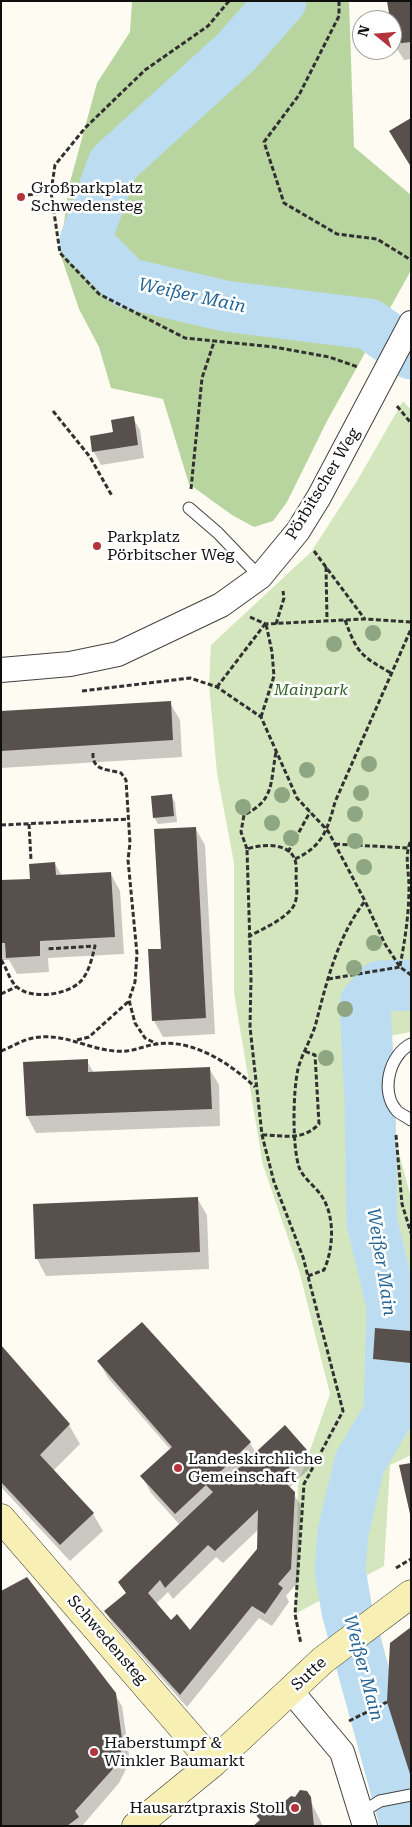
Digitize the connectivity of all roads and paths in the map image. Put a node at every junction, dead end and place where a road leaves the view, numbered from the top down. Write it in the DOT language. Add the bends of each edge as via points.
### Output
graph roads {
  1 [pos="229,1"];
  2 [pos="339,1"];
  3 [pos="51,192"];
  4 [pos="28,195"];
  5 [pos="411,260"];
  6 [pos="411,324"];
  7 [pos="214,342"];
  8 [pos="383,376"];
  9 [pos="53,411"];
  10 [pos="112,496"];
  11 [pos="189,508"];
  12 [pos="298,531"];
  13 [pos="326,567"];
  14 [pos="260,577"];
  15 [pos="364,619"];
  16 [pos="326,620"];
  17 [pos="345,620"];
  18 [pos="411,622"];
  19 [pos="266,624"];
  20 [pos="411,629"];
  21 [pos="1,670"];
  22 [pos="392,674"];
  23 [pos="217,687"];
  24 [pos="74,692"];
  25 [pos="261,717"];
  26 [pos="276,752"];
  27 [pos="93,753"];
  28 [pos="310,812"];
  29 [pos="129,819"];
  30 [pos="29,824"];
  31 [pos="1,825"];
  32 [pos="328,831"];
  33 [pos="411,840"];
  34 [pos="335,844"];
  35 [pos="408,848"];
  36 [pos="247,849"];
  37 [pos="288,852"];
  38 [pos="295,859"];
  39 [pos="31,860"];
  40 [pos="365,901"];
  41 [pos="248,937"];
  42 [pos="46,949"];
  43 [pos="1,960"];
  44 [pos="400,967"];
  45 [pos="411,975"];
  46 [pos="328,979"];
  47 [pos="16,987"];
  48 [pos="1,994"];
  49 [pos="130,1000"];
  50 [pos="75,1040"];
  51 [pos="157,1044"];
  52 [pos="411,1044"];
  53 [pos="1,1051"];
  54 [pos="304,1051"];
  55 [pos="256,1087"];
  56 [pos="397,1111"];
  57 [pos="411,1120"];
  58 [pos="262,1135"];
  59 [pos="296,1137"];
  60 [pos="411,1233"];
  61 [pos="308,1276"];
  62 [pos="1,1518"];
  63 [pos="403,1599"];
  64 [pos="307,1675"];
  65 [pos="386,1702"];
  66 [pos="352,1720"];
  67 [pos="213,1763"];
  68 [pos="411,1794"];
  69 [pos="369,1813"];
  70 [pos="136,1826"];
  1 -- 3 [label="path" via="208,26 145,70 85,128 55,165"];
  2 -- 5 [label="path" via="339,16 299,95 264,142 284,203 336,234 377,239"];
  3 -- 4 [label="path"];
  3 -- 7 [label="path" via="60,253 99,294 185,338"];
  6 -- 8 [label="street, Pörbitscher Weg"];
  7 -- 8 [label="path" via="274,347 329,357"];
  7 -- 11 [label="path" via="202,378"];
  8 -- 12 [label="street, Pörbitscher Weg"];
  9 -- 10 [label="path" via="90,458"];
  11 -- 14 [label="lane"];
  12 -- 13 [label="path"];
  12 -- 14 [label="street, Pörbitscher Weg"];
  13 -- 15 [label="path"];
  13 -- 16 [label="path"];
  14 -- 21 [label="street, Pörbitscher Weg" via="221,605 118,654 70,664"];
  15 -- 17 [label="path"];
  15 -- 18 [label="path"];
  16 -- 17 [label="path"];
  16 -- 19 [label="path"];
  17 -- 22 [label="path" via="358,651"];
  19 -- 23 [label="path"];
  19 -- 25 [label="path" via="274,676"];
  20 -- 22 [label="path"];
  22 -- 32 [label="path" via="335,802"];
  23 -- 24 [label="path" via="190,678"];
  23 -- 25 [label="path"];
  25 -- 26 [label="path"];
  26 -- 28 [label="path" via="297,798"];
  26 -- 36 [label="path" via="268,797 259,808 244,815 241,832"];
  27 -- 29 [label="path" via="96,766 121,773 126,780"];
  28 -- 32 [label="path"];
  28 -- 37 [label="path"];
  29 -- 30 [label="path"];
  29 -- 49 [label="path" via="128,860 137,954"];
  30 -- 31 [label="path"];
  30 -- 39 [label="path"];
  32 -- 34 [label="path"];
  32 -- 38 [label="path"];
  33 -- 35 [label="path"];
  34 -- 35 [label="path"];
  34 -- 40 [label="path"];
  35 -- 44 [label="path" via="406,938"];
  36 -- 37 [label="path" via="260,844"];
  36 -- 41 [label="path"];
  37 -- 38 [label="path"];
  38 -- 41 [label="path" via="297,892 294,906 284,916"];
  40 -- 44 [label="path"];
  40 -- 46 [label="path" via="344,934"];
  41 -- 55 [label="path" via="250,1027"];
  42 -- 47 [label="path" via="95,946 88,970 80,982 68,990 55,994 26,992"];
  43 -- 47 [label="path"];
  44 -- 45 [label="path"];
  44 -- 46 [label="path"];
  46 -- 54 [label="path"];
  47 -- 48 [label="path"];
  49 -- 50 [label="path" via="89,1037"];
  49 -- 51 [label="path" via="135,1023 145,1038"];
  50 -- 51 [label="path" via="127,1052"];
  50 -- 53 [label="path" via="33,1038"];
  51 -- 55 [label="path" via="187,1046 206,1052 240,1072"];
  52 -- 56 [label="lane" via="403,1048 391,1068 388,1092"];
  54 -- 59 [label="path" via="294,1094"];
  54 -- 59 [label="path" via="315,1055 319,1124 309,1134"];
  55 -- 58 [label="path"];
  56 -- 57 [label="lane"];
  56 -- 60 [label="path" via="396,1146 401,1194"];
  58 -- 59 [label="path"];
  58 -- 61 [label="path" via="274,1182 291,1221"];
  59 -- 61 [label="path" via="300,1168 324,1200 330,1216 330,1255 324,1270"];
  61 -- 64 [label="path" via="343,1411 304,1484 295,1614"];
  62 -- 67 [label="street, Schwedensteg"];
  63 -- 64 [label="street, Sutte"];
  64 -- 67 [label="street, Sutte"];
  64 -- 69 [label="street"];
  65 -- 66 [label="path"];
  67 -- 70 [label="street, Sutte"];
  68 -- 69 [label="lane"];
}
